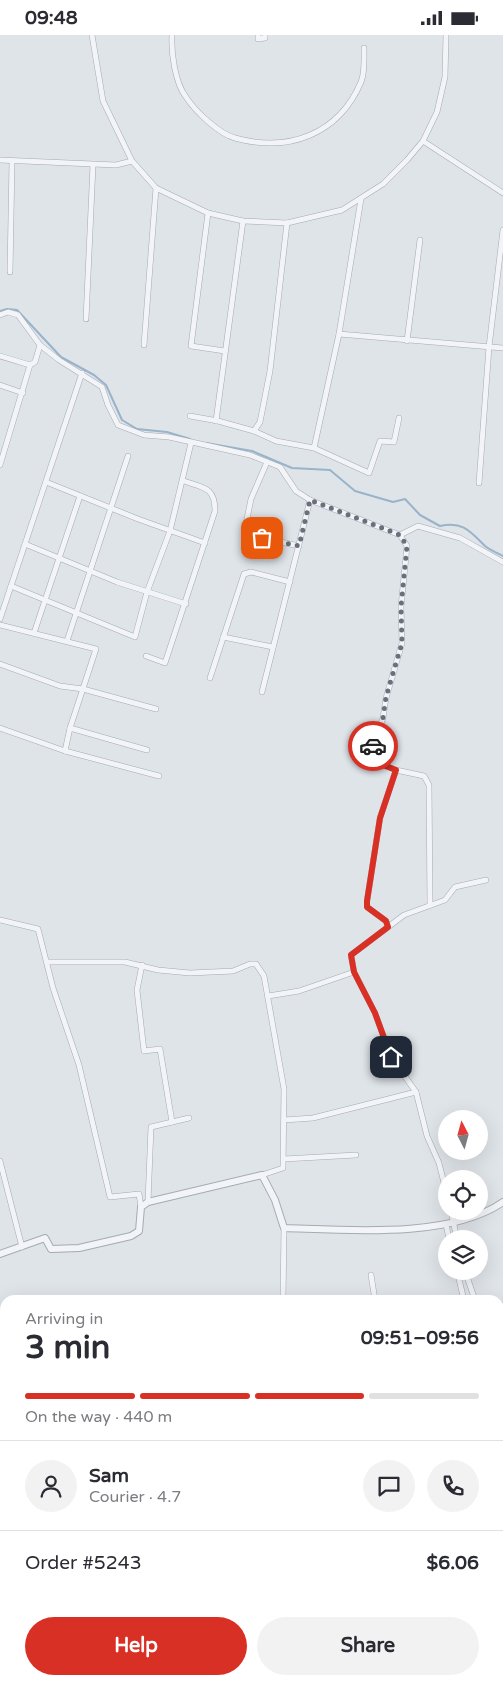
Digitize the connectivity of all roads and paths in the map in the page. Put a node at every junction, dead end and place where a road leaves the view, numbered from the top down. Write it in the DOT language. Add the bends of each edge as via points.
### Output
graph roads {
  1 [pos="92,35"];
  2 [pos="172,35"];
  3 [pos="258,35"];
  4 [pos="265,35"];
  5 [pos="446,35"];
  6 [pos="364,48"];
  7 [pos="423,141"];
  8 [pos="0,160"];
  9 [pos="132,161"];
  10 [pos="12,162"];
  11 [pos="93,165"];
  12 [pos="156,189"];
  13 [pos="503,193"];
  14 [pos="361,199"];
  15 [pos="208,213"];
  16 [pos="242,221"];
  17 [pos="287,223"];
  18 [pos="503,230"];
  19 [pos="420,240"];
  20 [pos="10,272"];
  21 [pos="0,315"];
  22 [pos="86,319"];
  23 [pos="339,334"];
  24 [pos="407,341"];
  25 [pos="40,345"];
  26 [pos="144,345"];
  27 [pos="489,347"];
  28 [pos="503,348"];
  29 [pos="225,351"];
  30 [pos="0,356"];
  31 [pos="30,365"];
  32 [pos="82,373"];
  33 [pos="0,385"];
  34 [pos="23,393"];
  35 [pos="190,416"];
  36 [pos="399,418"];
  37 [pos="216,421"];
  38 [pos="254,431"];
  39 [pos="191,443"];
  40 [pos="314,448"];
  41 [pos="128,456"];
  42 [pos="267,462"];
  43 [pos="0,465"];
  44 [pos="184,481"];
  45 [pos="46,482"];
  46 [pos="480,483"];
  47 [pos="80,496"];
  48 [pos="310,500"];
  49 [pos="111,509"];
  50 [pos="170,531"];
  51 [pos="400,535"];
  52 [pos="205,543"];
  53 [pos="25,544"];
  54 [pos="299,546"];
  55 [pos="59,559"];
  56 [pos="503,562"];
  57 [pos="91,571"];
  58 [pos="290,582"];
  59 [pos="11,586"];
  60 [pos="147,592"];
  61 [pos="45,600"];
  62 [pos="186,604"];
  63 [pos="77,612"];
  64 [pos="0,619"];
  65 [pos="0,625"];
  66 [pos="34,633"];
  67 [pos="223,637"];
  68 [pos="67,641"];
  69 [pos="273,647"];
  70 [pos="146,656"];
  71 [pos="0,664"];
  72 [pos="210,678"];
  73 [pos="83,689"];
  74 [pos="262,692"];
  75 [pos="156,709"];
  76 [pos="0,728"];
  77 [pos="70,728"];
  78 [pos="147,750"];
  79 [pos="65,751"];
  80 [pos="396,770"];
  81 [pos="159,776"];
  82 [pos="486,879"];
  83 [pos="430,905"];
  84 [pos="0,920"];
  85 [pos="388,927"];
  86 [pos="47,962"];
  87 [pos="142,965"];
  88 [pos="354,972"];
  89 [pos="268,996"];
  90 [pos="416,1092"];
  91 [pos="189,1118"];
  92 [pos="284,1120"];
  93 [pos="172,1122"];
  94 [pos="356,1155"];
  95 [pos="284,1159"];
  96 [pos="0,1161"];
  97 [pos="442,1170"];
  98 [pos="262,1175"];
  99 [pos="148,1202"];
  100 [pos="503,1202"];
  101 [pos="141,1207"];
  102 [pos="450,1220"];
  103 [pos="450,1223"];
  104 [pos="284,1228"];
  105 [pos="450,1230"];
  106 [pos="453,1230"];
  107 [pos="22,1247"];
  108 [pos="0,1255"];
  109 [pos="371,1275"];
  110 [pos="459,1280"];
  111 [pos="468,1280"];
  112 [pos="283,1295"];
  113 [pos="374,1295"];
  114 [pos="463,1295"];
  115 [pos="473,1295"];
  1 -- 9 [label="street" via="103,101"];
  2 -- 6 [label="street" via="172,60 184,96 206,120 234,138 272,143 309,138 345,111 362,80"];
  3 -- 4 [label="street" via="258,39 265,38"];
  5 -- 7 [label="street" via="445,77 437,112"];
  7 -- 13 [label="street"];
  7 -- 14 [label="street" via="383,184"];
  8 -- 10 [label="street"];
  9 -- 11 [label="street"];
  9 -- 12 [label="street"];
  10 -- 11 [label="street"];
  10 -- 20 [label="street"];
  11 -- 22 [label="street"];
  12 -- 15 [label="street"];
  12 -- 26 [label="street"];
  14 -- 17 [label="street" via="342,210"];
  14 -- 23 [label="street"];
  15 -- 16 [label="street"];
  15 -- 29 [label="street" via="191,346"];
  16 -- 17 [label="street"];
  16 -- 29 [label="street"];
  17 -- 38 [label="street" via="270,371 260,422"];
  18 -- 27 [label="street"];
  19 -- 24 [label="street"];
  21 -- 25 [label="street" via="8,312 18,315"];
  23 -- 24 [label="street"];
  23 -- 40 [label="street"];
  24 -- 27 [label="street"];
  25 -- 31 [label="street" via="35,362"];
  25 -- 32 [label="street"];
  27 -- 28 [label="street"];
  27 -- 46 [label="street"];
  29 -- 37 [label="street"];
  30 -- 31 [label="street"];
  31 -- 34 [label="street"];
  32 -- 39 [label="street" via="102,387 118,425 144,435"];
  32 -- 45 [label="street"];
  33 -- 34 [label="street"];
  34 -- 43 [label="street"];
  35 -- 37 [label="street"];
  36 -- 40 [label="street" via="394,442 380,441 369,473"];
  37 -- 38 [label="street"];
  38 -- 40 [label="street" via="276,441"];
  39 -- 42 [label="street" via="250,455"];
  39 -- 44 [label="street"];
  41 -- 49 [label="street"];
  42 -- 48 [label="street" via="280,467 296,491"];
  42 -- 54 [label="street" via="251,499 244,534"];
  44 -- 50 [label="street"];
  44 -- 52 [label="street" via="209,491 215,498 215,511"];
  45 -- 47 [label="street"];
  45 -- 53 [label="street"];
  47 -- 49 [label="street"];
  47 -- 55 [label="street"];
  48 -- 51 [label="street"];
  48 -- 54 [label="street"];
  49 -- 50 [label="street"];
  49 -- 57 [label="street"];
  50 -- 52 [label="street"];
  50 -- 60 [label="street"];
  51 -- 56 [label="street" via="418,526 460,538"];
  51 -- 80 [label="street" via="407,546 401,607 402,643 383,718 368,759"];
  52 -- 62 [label="street"];
  53 -- 55 [label="street"];
  53 -- 59 [label="street"];
  54 -- 58 [label="street"];
  55 -- 57 [label="street"];
  55 -- 61 [label="street"];
  57 -- 60 [label="street"];
  57 -- 63 [label="street"];
  58 -- 67 [label="street" via="251,572 244,574"];
  58 -- 69 [label="street"];
  59 -- 61 [label="street"];
  59 -- 64 [label="street"];
  60 -- 62 [label="street"];
  60 -- 63 [label="street" via="135,637"];
  61 -- 63 [label="street"];
  61 -- 66 [label="street"];
  62 -- 70 [label="street" via="165,663"];
  63 -- 68 [label="street"];
  65 -- 66 [label="street"];
  66 -- 68 [label="street"];
  67 -- 69 [label="street"];
  67 -- 72 [label="street"];
  68 -- 73 [label="street" via="96,649"];
  69 -- 74 [label="street"];
  71 -- 73 [label="street" via="60,686"];
  73 -- 75 [label="street"];
  73 -- 77 [label="street"];
  76 -- 79 [label="street"];
  77 -- 78 [label="street"];
  77 -- 79 [label="street"];
  79 -- 81 [label="street"];
  80 -- 83 [label="street" via="424,777 429,785"];
  80 -- 85 [label="street" via="380,818 367,901 367,907 386,921"];
  82 -- 83 [label="street" via="455,887 445,900"];
  83 -- 85 [label="street" via="404,915"];
  84 -- 86 [label="street" via="38,929"];
  85 -- 88 [label="street" via="351,955"];
  86 -- 87 [label="street"];
  86 -- 101 [label="street" via="79,1065 110,1197 139,1194"];
  87 -- 89 [label="street" via="158,971 206,973 233,971 256,964 264,977"];
  87 -- 93 [label="street" via="137,990 144,1051 160,1049"];
  88 -- 89 [label="street" via="299,991"];
  88 -- 90 [label="street" via="375,1013 391,1057"];
  89 -- 92 [label="street" via="284,1089"];
  90 -- 92 [label="street" via="313,1118"];
  90 -- 97 [label="street" via="427,1136"];
  91 -- 93 [label="street"];
  92 -- 95 [label="street"];
  93 -- 99 [label="street" via="151,1127"];
  94 -- 95 [label="street"];
  95 -- 98 [label="street" via="284,1169"];
  96 -- 107 [label="street"];
  98 -- 99 [label="street"];
  98 -- 104 [label="street"];
  99 -- 101 [label="street"];
  100 -- 103 [label="street" via="489,1212"];
  101 -- 107 [label="street" via="139,1231 132,1236 79,1248 51,1249 45,1238"];
  102 -- 103 [label="street"];
  103 -- 104 [label="street" via="367,1230"];
  103 -- 105 [label="street"];
  103 -- 106 [label="street"];
  104 -- 112 [label="street"];
  107 -- 108 [label="street"];
  109 -- 113 [label="street"];
  110 -- 114 [label="street"];
  111 -- 115 [label="street"];
}
